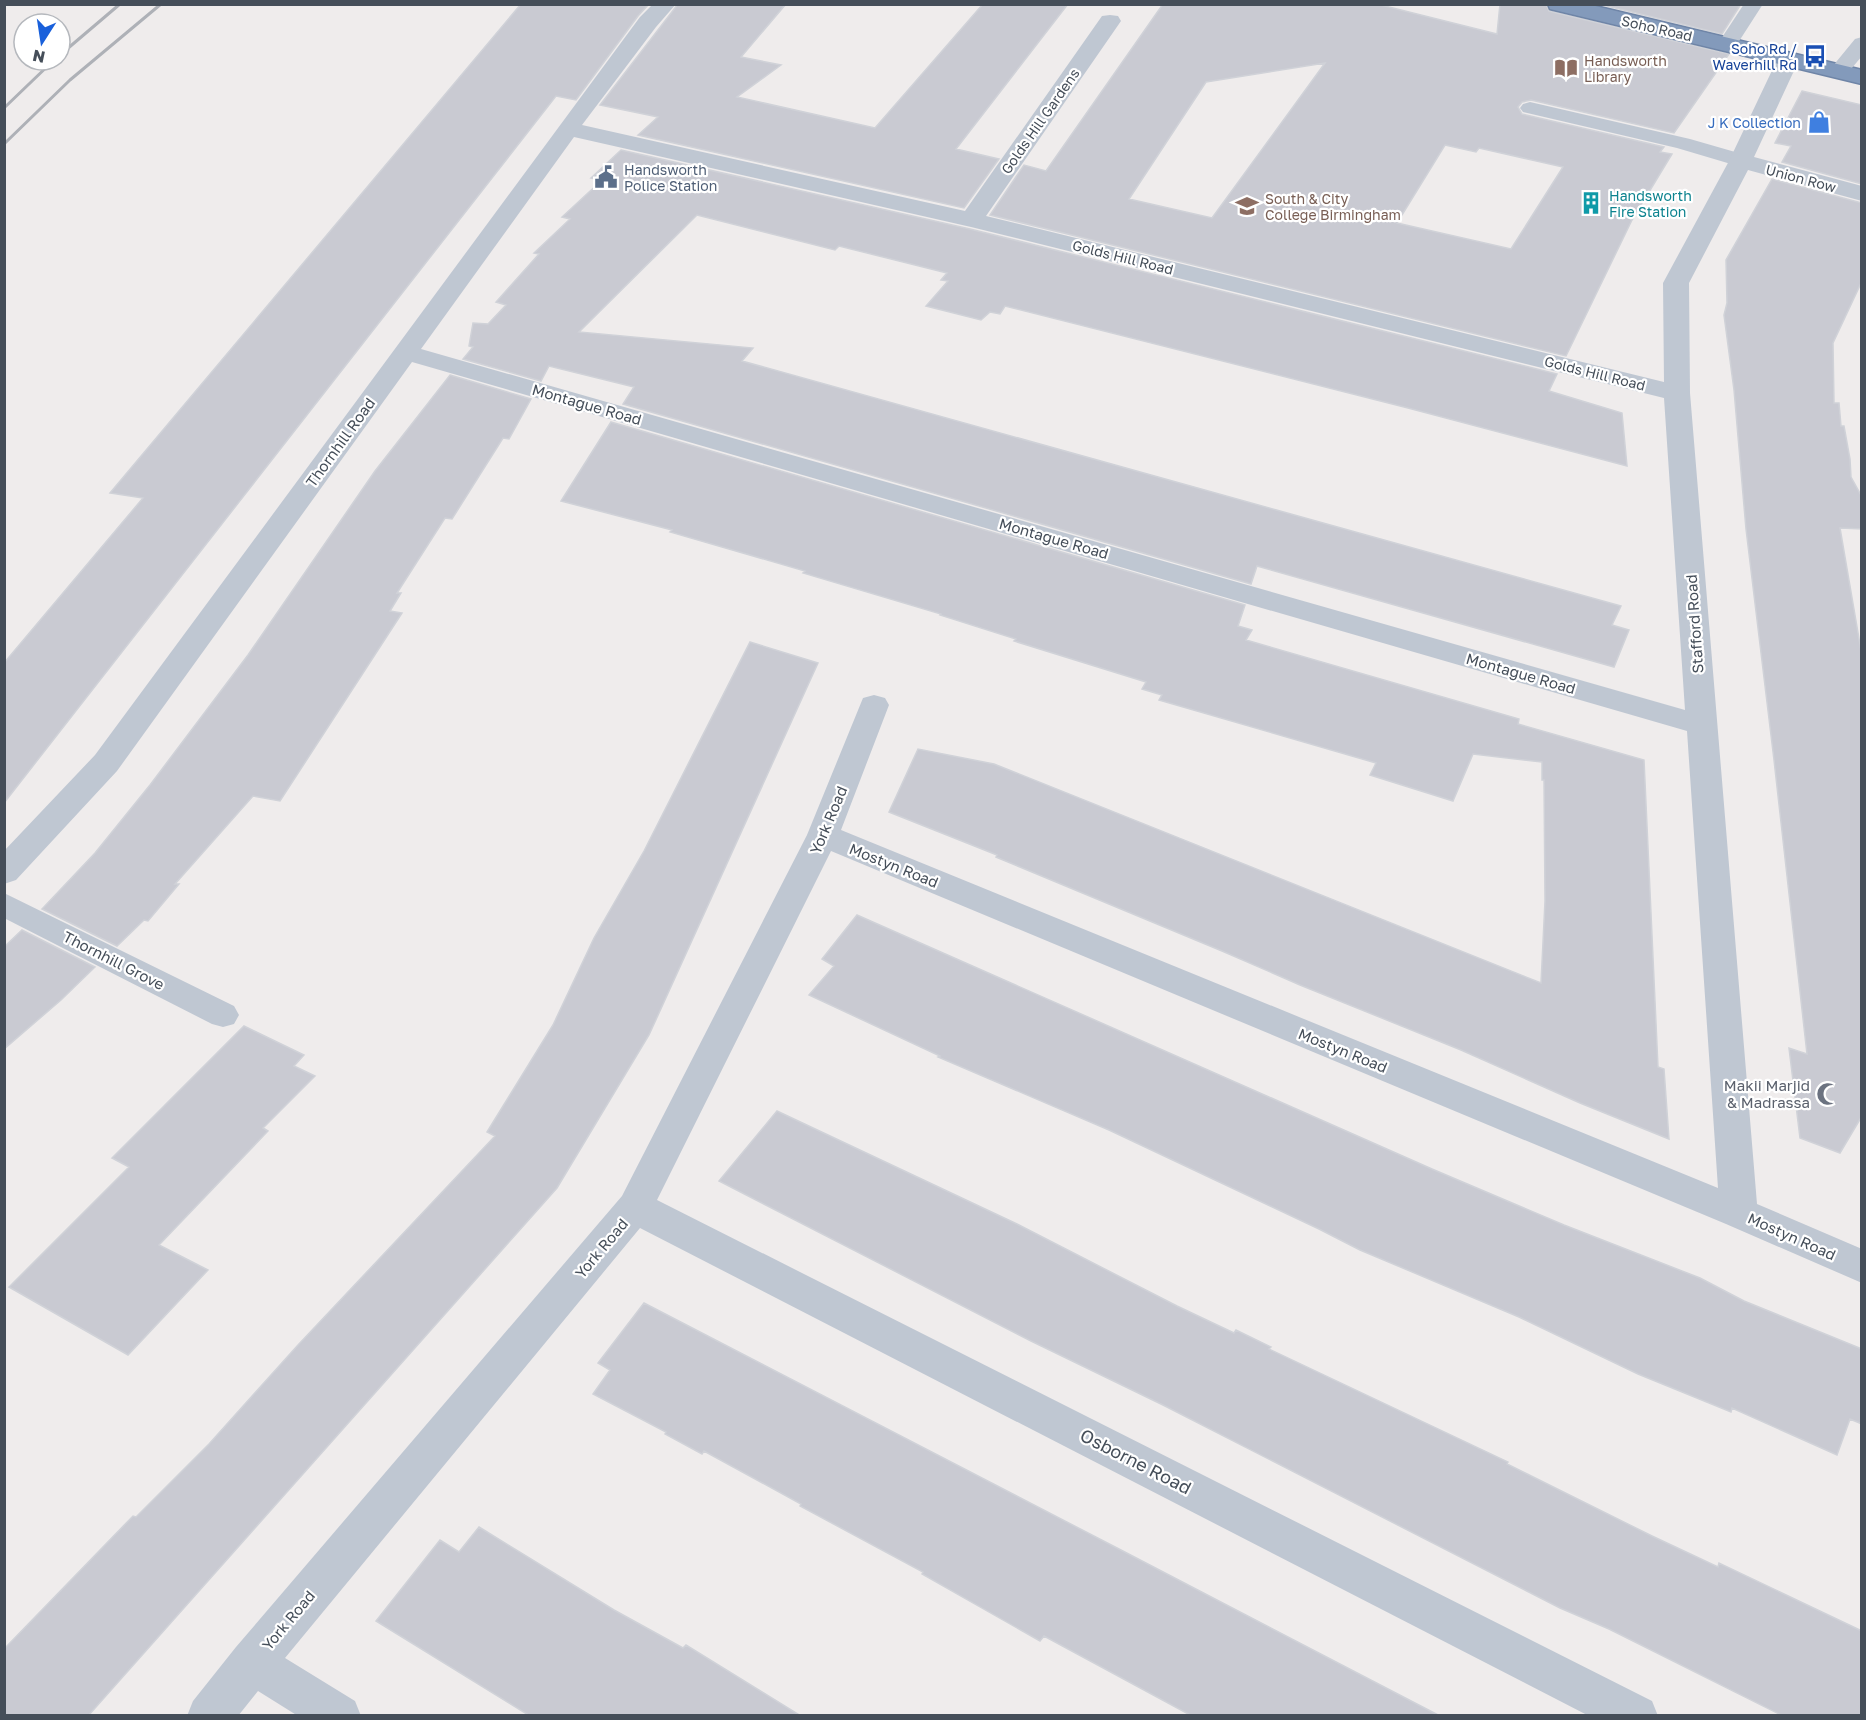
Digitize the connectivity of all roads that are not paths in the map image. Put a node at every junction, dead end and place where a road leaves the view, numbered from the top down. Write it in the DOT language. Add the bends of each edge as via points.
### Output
graph roads {
  1 [pos="666,4"];
  2 [pos="1558,4"];
  3 [pos="1754,4"];
  4 [pos="1110,21"];
  5 [pos="1862,43"];
  6 [pos="1727,45"];
  7 [pos="1788,60"];
  8 [pos="1839,71"];
  9 [pos="1862,77"];
  10 [pos="1530,108"];
  11 [pos="568,129"];
  12 [pos="1741,161"];
  13 [pos="1862,194"];
  14 [pos="971,220"];
  15 [pos="405,352"];
  16 [pos="1677,393"];
  17 [pos="874,705"];
  18 [pos="1702,725"];
  19 [pos="823,836"];
  20 [pos="4,872"];
  21 [pos="4,904"];
  22 [pos="223,1015"];
  23 [pos="635,1208"];
  24 [pos="1739,1213"];
  25 [pos="1862,1268"];
  26 [pos="252,1662"];
  27 [pos="209,1716"];
  28 [pos="339,1716"];
  29 [pos="1636,1716"];
  1 -- 11 [label="street, Thornhill Road" via="648,22"];
  2 -- 6 [label="highway, Soho Road"];
  3 -- 6 [label="lane"];
  4 -- 14 [label="street, Golds Hill Gardens"];
  5 -- 8 [label="lane"];
  6 -- 7 [label="highway, Soho Road"];
  7 -- 8 [label="highway, Soho Road"];
  7 -- 12 [label="street, Stafford Road"];
  8 -- 9 [label="highway, Soho Road"];
  10 -- 12 [label="lane" via="1683,143"];
  11 -- 14 [label="street, Golds Hill Road"];
  11 -- 15 [label="street, Thornhill Road"];
  12 -- 13 [label="street, Union Row"];
  12 -- 16 [label="street, Stafford Road" via="1676,283"];
  14 -- 16 [label="street, Golds Hill Road"];
  15 -- 18 [label="street, Montague Road"];
  15 -- 20 [label="street, Thornhill Road" via="106,763"];
  16 -- 18 [label="street, Stafford Road"];
  17 -- 19 [label="street, York Road"];
  18 -- 24 [label="street, Stafford Road"];
  19 -- 23 [label="street, York Road"];
  19 -- 24 [label="street, Mostyn Road"];
  21 -- 22 [label="lane, Thornhill Grove"];
  23 -- 26 [label="street, York Road"];
  23 -- 29 [label="street, Osborne Road"];
  24 -- 25 [label="street, Mostyn Road"];
  26 -- 27 [label="street, York Road"];
  26 -- 28 [label="street"];
}
